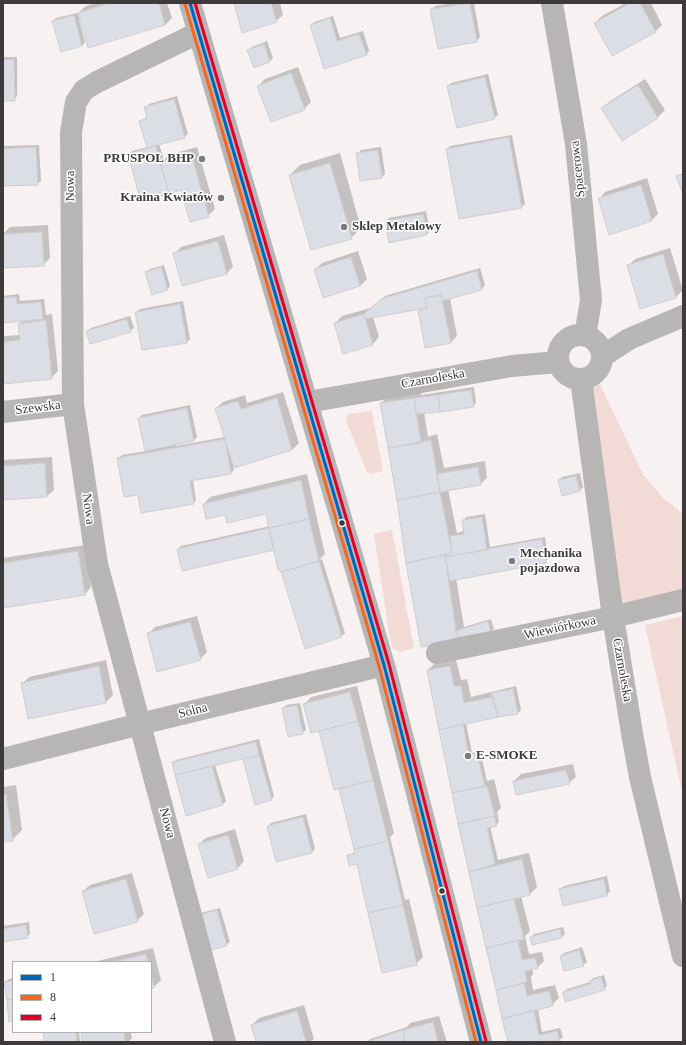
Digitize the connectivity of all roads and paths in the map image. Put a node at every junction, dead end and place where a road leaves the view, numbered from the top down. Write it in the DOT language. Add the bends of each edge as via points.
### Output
graph roads {
  1 [pos="190,3"];
  2 [pos="552,3"];
  3 [pos="198,33"];
  4 [pos="683,316"];
  5 [pos="585,336"];
  6 [pos="602,356"];
  7 [pos="558,362"];
  8 [pos="581,379"];
  9 [pos="308,402"];
  10 [pos="73,404"];
  11 [pos="3,412"];
  12 [pos="683,600"];
  13 [pos="613,617"];
  14 [pos="437,653"];
  15 [pos="384,665"];
  16 [pos="140,724"];
  17 [pos="3,759"];
  18 [pos="683,956"];
  19 [pos="226,1042"];
  20 [pos="481,1042"];
  1 -- 3 [label="street"];
  2 -- 5 [label="street, Spacerowa" via="578,160 591,300"];
  3 -- 9 [label="street"];
  3 -- 10 [label="street, Nowa" via="97,82 84,90 76,102 71,132"];
  4 -- 6 [label="street" via="629,339"];
  5 -- 6 [label="street" via="596,341 601,348"];
  5 -- 7 [label="street" via="575,336 566,340 560,346"];
  6 -- 8 [label="street" via="600,368 595,374"];
  7 -- 8 [label="street" via="565,374"];
  7 -- 9 [label="street, Czarnoleska" via="512,366"];
  8 -- 13 [label="street, Czarnoleska"];
  9 -- 15 [label="street"];
  10 -- 11 [label="street, Szewska"];
  10 -- 16 [label="street, Nowa" via="96,564"];
  12 -- 13 [label="street, Wiewiórkowa"];
  13 -- 14 [label="street, Wiewiórkowa"];
  13 -- 18 [label="street, Czarnoleska" via="640,777"];
  15 -- 16 [label="street, Solna"];
  15 -- 20 [label="street"];
  16 -- 17 [label="street, Solna"];
  16 -- 19 [label="street, Nowa"];
}
